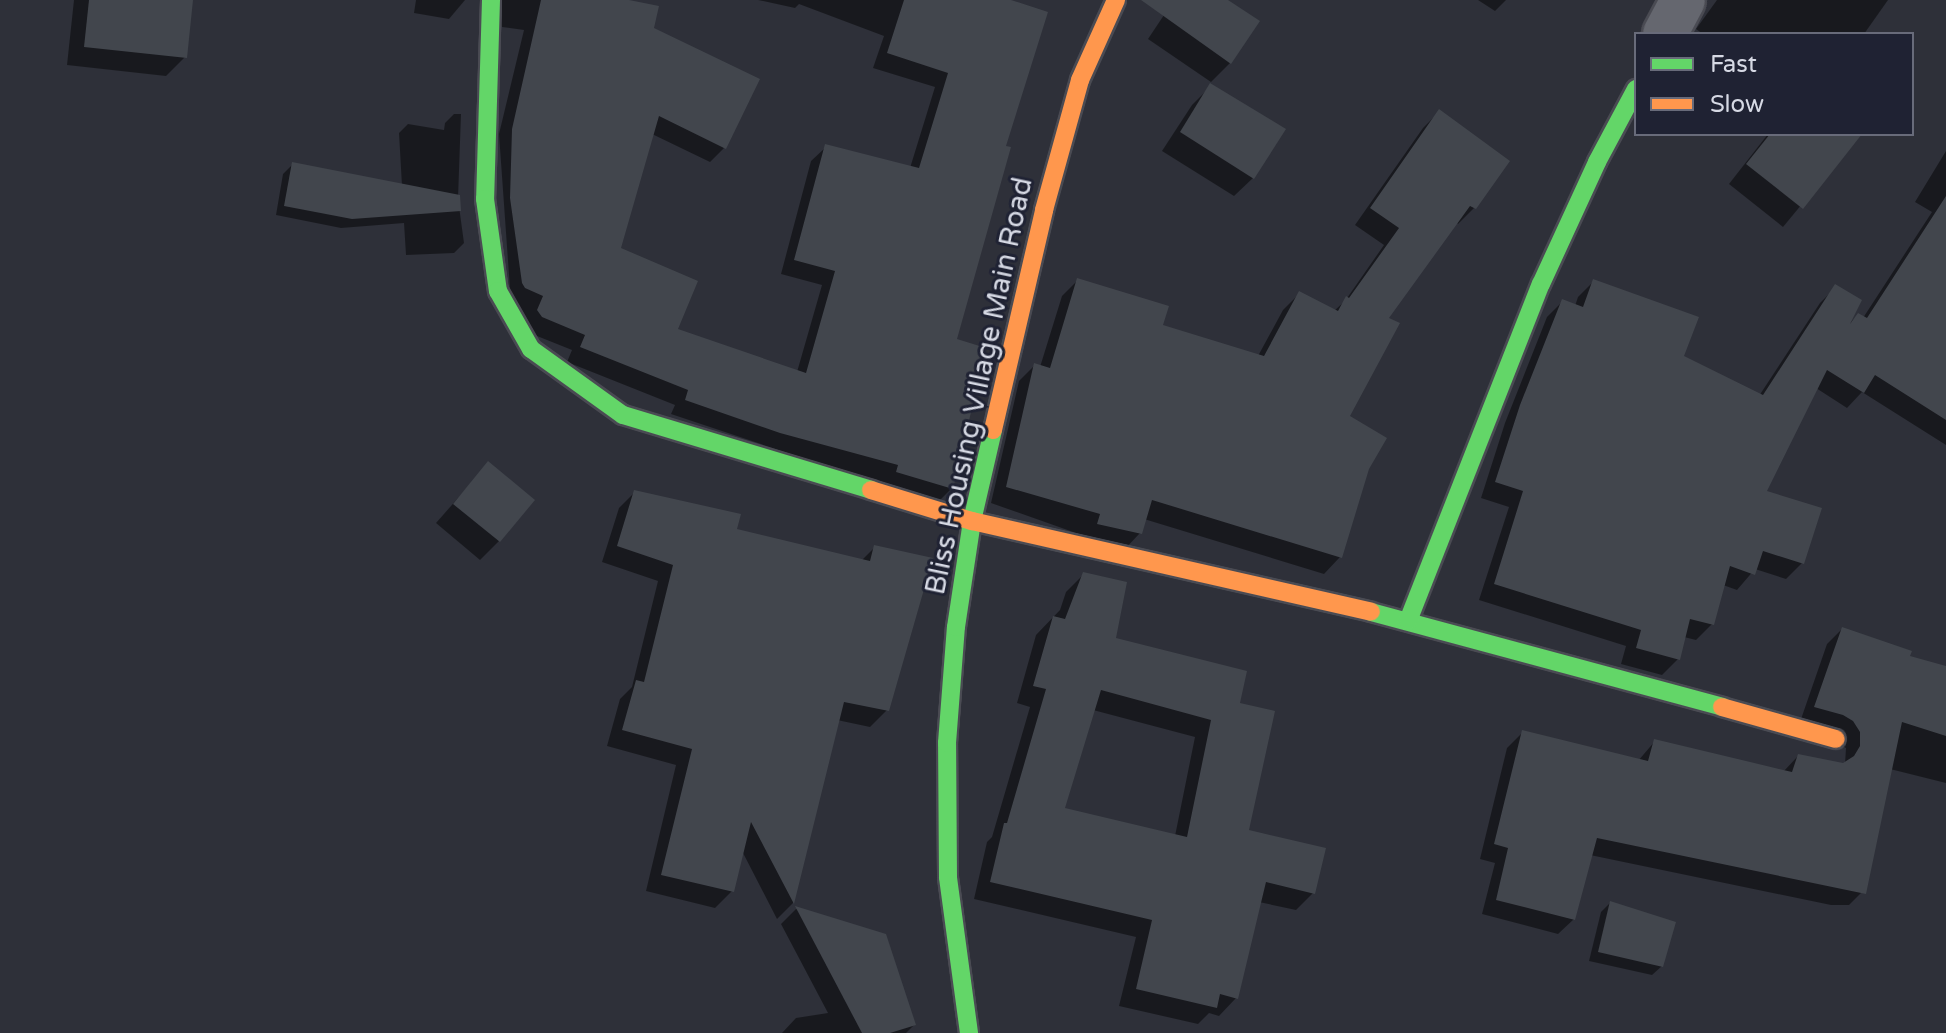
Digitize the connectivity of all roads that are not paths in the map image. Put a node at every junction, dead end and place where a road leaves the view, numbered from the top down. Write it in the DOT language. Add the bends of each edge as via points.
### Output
graph roads {
  1 [pos="491,0"];
  2 [pos="1116,0"];
  3 [pos="1683,0"];
  4 [pos="1666,32"];
  5 [pos="1634,93"];
  6 [pos="972,521"];
  7 [pos="1408,621"];
  8 [pos="1836,739"];
  9 [pos="969,1033"];
  1 -- 6 [label="street" via="485,199 498,291 531,349 623,415"];
  2 -- 6 [label="street, Bliss Housing Village Main Road" via="1080,80 1068,123"];
  3 -- 4 [label="street"];
  5 -- 7 [label="street" via="1541,284"];
  6 -- 7 [label="street"];
  6 -- 9 [label="street, Bliss Housing Village Main Road" via="956,627 947,743 948,877"];
  7 -- 8 [label="street"];
}
